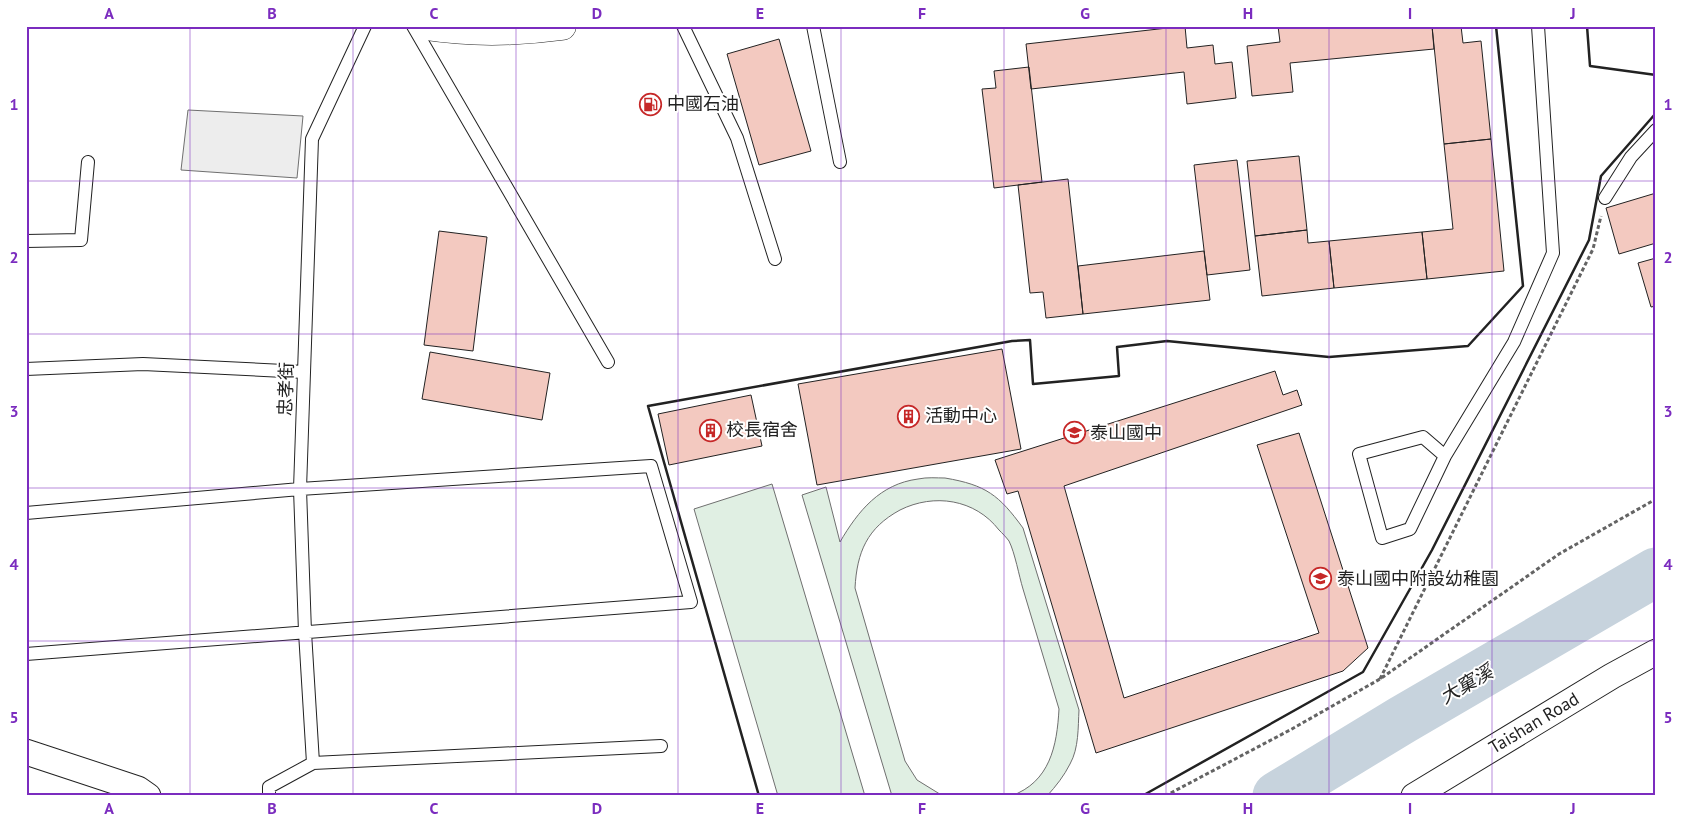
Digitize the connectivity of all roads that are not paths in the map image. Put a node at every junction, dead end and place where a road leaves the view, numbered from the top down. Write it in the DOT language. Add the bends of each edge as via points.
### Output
graph roads {
  1 [pos="365,26"];
  2 [pos="413,26"];
  3 [pos="426,26"];
  4 [pos="562,26"];
  5 [pos="683,26"];
  6 [pos="812,26"];
  7 [pos="1538,26"];
  8 [pos="1656,130"];
  9 [pos="88,162"];
  10 [pos="840,162"];
  11 [pos="1605,198"];
  12 [pos="26,241"];
  13 [pos="775,259"];
  14 [pos="608,362"];
  15 [pos="26,369"];
  16 [pos="304,372"];
  17 [pos="1445,456"];
  18 [pos="300,489"];
  19 [pos="26,513"];
  20 [pos="305,632"];
  21 [pos="1656,652"];
  22 [pos="26,654"];
  23 [pos="661,746"];
  24 [pos="26,752"];
  25 [pos="313,763"];
  26 [pos="148,796"];
  27 [pos="269,796"];
  28 [pos="1414,796"];
  1 -- 16 [label="lane, 忠孝街" via="312,139"];
  2 -- 14 [label="lane"];
  3 -- 4 [label="main road" via="462,30 536,30"];
  5 -- 13 [label="lane" via="737,138"];
  6 -- 10 [label="lane"];
  7 -- 17 [label="lane" via="1553,252 1514,342"];
  8 -- 11 [label="lane" via="1631,157"];
  9 -- 12 [label="lane" via="81,240"];
  15 -- 16 [label="lane" via="143,364"];
  16 -- 18 [label="lane, 忠孝街"];
  17 -- 17 [label="lane" via="1422,438 1359,454 1382,538 1410,529"];
  18 -- 19 [label="lane"];
  18 -- 20 [label="lane, 忠孝街"];
  18 -- 20 [label="lane" via="651,466 691,602"];
  20 -- 22 [label="lane"];
  20 -- 25 [label="lane, 忠孝街"];
  21 -- 28 [label="street, Taishan Road"];
  23 -- 25 [label="lane"];
  24 -- 26 [label="street" via="138,789"];
  25 -- 27 [label="lane" via="269,786"];
}
